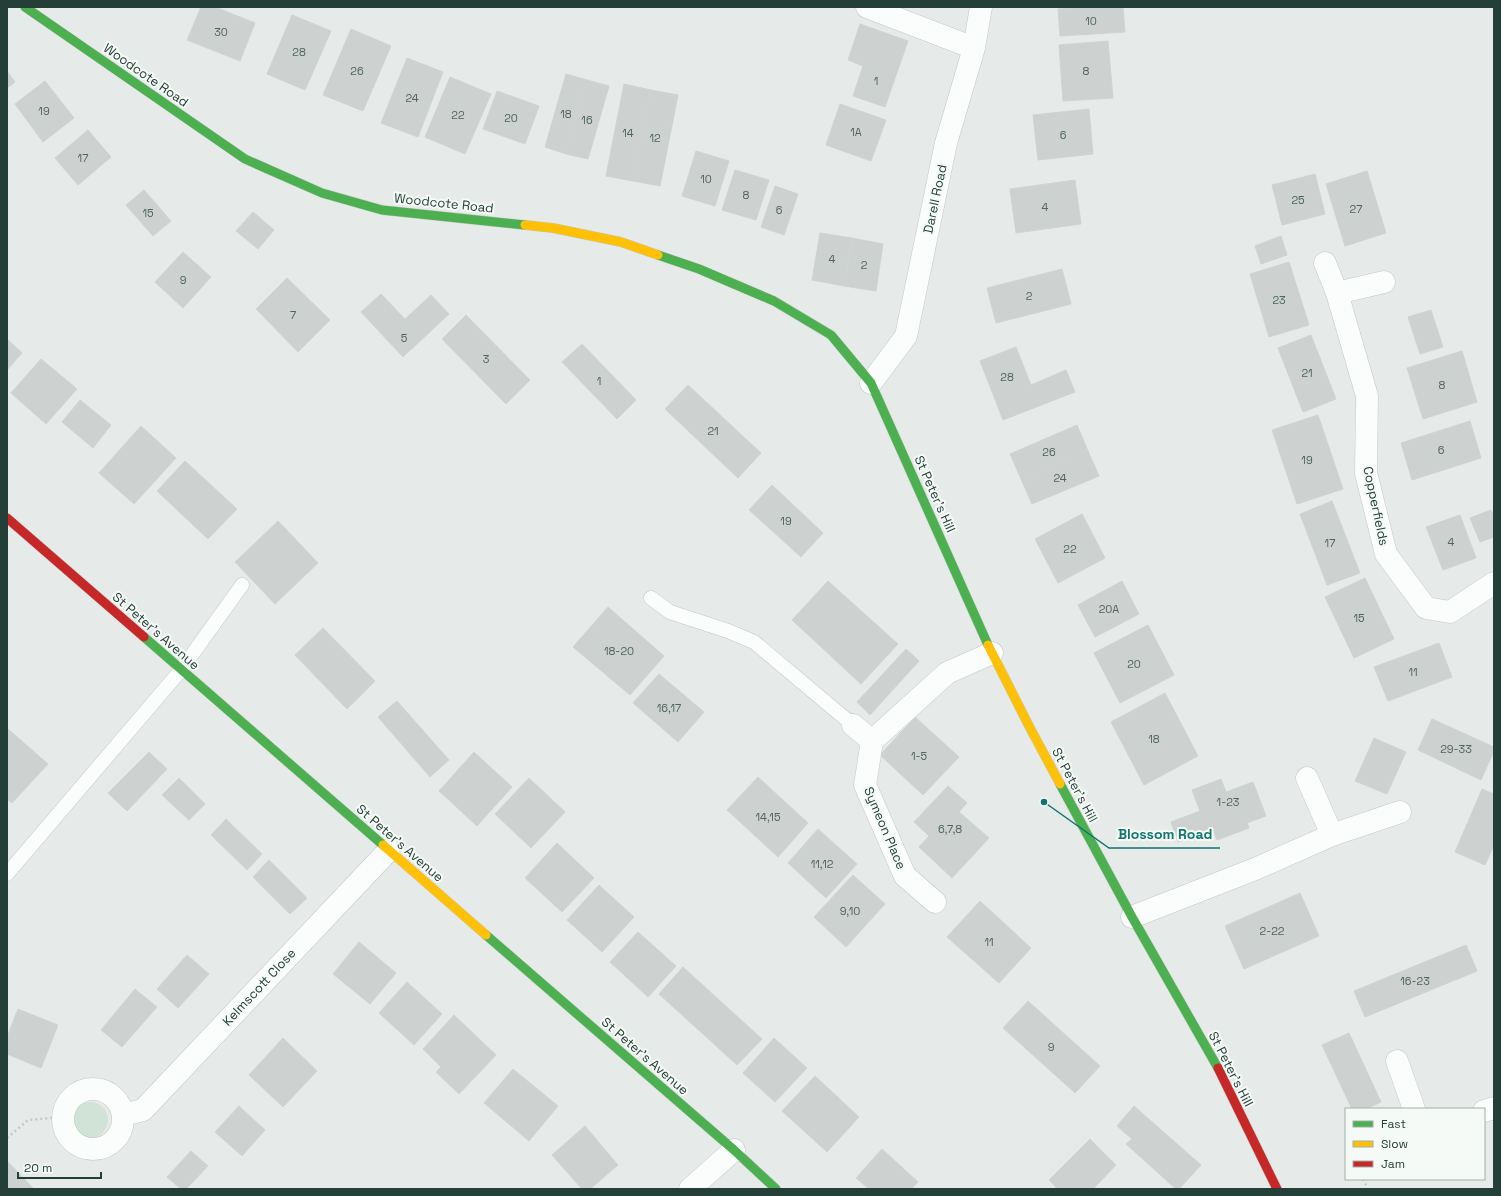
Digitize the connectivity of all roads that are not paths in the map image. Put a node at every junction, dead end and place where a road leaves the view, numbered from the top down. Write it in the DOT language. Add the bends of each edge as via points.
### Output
graph roads {
  1 [pos="25,7"];
  2 [pos="867,7"];
  3 [pos="981,7"];
  4 [pos="974,48"];
  5 [pos="1325,263"];
  6 [pos="1384,282"];
  7 [pos="1338,293"];
  8 [pos="872,383"];
  9 [pos="7,518"];
  10 [pos="1494,583"];
  11 [pos="242,585"];
  12 [pos="651,598"];
  13 [pos="992,653"];
  14 [pos="181,670"];
  15 [pos="853,725"];
  16 [pos="872,741"];
  17 [pos="1307,778"];
  18 [pos="1400,812"];
  19 [pos="1332,835"];
  20 [pos="389,850"];
  21 [pos="7,874"];
  22 [pos="935,902"];
  23 [pos="1132,917"];
  24 [pos="1397,1061"];
  25 [pos="1414,1108"];
  26 [pos="123,1115"];
  27 [pos="734,1150"];
  28 [pos="690,1189"];
  29 [pos="776,1189"];
  30 [pos="1277,1189"];
  1 -- 8 [label="main road, Woodcote Road" via="245,159 322,193 382,210 553,228 621,242 699,269 774,301 831,335"];
  2 -- 4 [label="street"];
  3 -- 4 [label="street, Darell Road"];
  4 -- 8 [label="street, Darell Road" via="946,143 906,336"];
  5 -- 7 [label="street, Copperfields"];
  6 -- 7 [label="street"];
  7 -- 10 [label="street, Copperfields" via="1367,396 1366,473 1386,554 1426,608 1450,612"];
  8 -- 13 [label="main road, St Peter's Hill"];
  9 -- 14 [label="main road, St Peter's Avenue"];
  11 -- 14 [label="lane"];
  12 -- 15 [label="lane" via="670,612 728,630 754,642"];
  13 -- 16 [label="street" via="946,673"];
  13 -- 23 [label="main road, St Peter's Hill"];
  14 -- 20 [label="main road, St Peter's Avenue"];
  14 -- 21 [label="lane"];
  15 -- 16 [label="street"];
  16 -- 22 [label="street, Symeon Place" via="865,785 905,876"];
  17 -- 19 [label="street"];
  18 -- 19 [label="street"];
  19 -- 23 [label="street" via="1255,869"];
  20 -- 26 [label="street, Kelmscott Close" via="144,1110"];
  20 -- 27 [label="main road, St Peter's Avenue"];
  23 -- 30 [label="main road, St Peter's Hill" via="1221,1074"];
  24 -- 25 [label="street"];
  26 -- 26 [label="street" via="120,1134 104,1147 84,1148 75,1144 64,1127 63,1117 70,1099 87,1090 97,1089 106,1092 120,1106"];
  27 -- 28 [label="street"];
  27 -- 29 [label="main road, St Peter's Avenue"];
}
